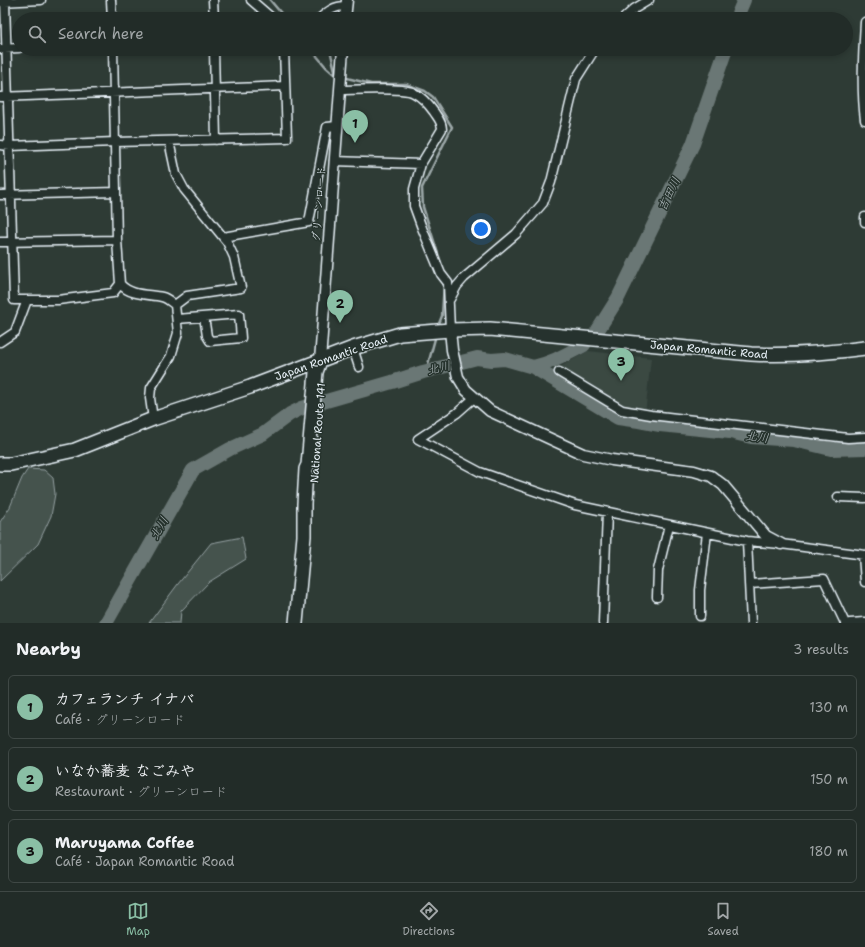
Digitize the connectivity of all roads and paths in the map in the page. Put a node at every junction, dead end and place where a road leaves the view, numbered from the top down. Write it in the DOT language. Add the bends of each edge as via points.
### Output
graph roads {
  1 [pos="41,0"];
  2 [pos="111,0"];
  3 [pos="213,0"];
  4 [pos="251,0"];
  5 [pos="649,0"];
  6 [pos="7,1"];
  7 [pos="346,3"];
  8 [pos="112,12"];
  9 [pos="214,12"];
  10 [pos="264,12"];
  11 [pos="327,12"];
  12 [pos="631,12"];
  13 [pos="865,22"];
  14 [pos="3,49"];
  15 [pos="113,56"];
  16 [pos="214,56"];
  17 [pos="284,56"];
  18 [pos="342,56"];
  19 [pos="591,56"];
  20 [pos="285,86"];
  21 [pos="215,89"];
  22 [pos="340,90"];
  23 [pos="114,93"];
  24 [pos="4,97"];
  25 [pos="865,120"];
  26 [pos="337,126"];
  27 [pos="216,140"];
  28 [pos="169,141"];
  29 [pos="115,142"];
  30 [pos="0,145"];
  31 [pos="10,146"];
  32 [pos="334,162"];
  33 [pos="421,164"];
  34 [pos="116,192"];
  35 [pos="0,195"];
  36 [pos="11,195"];
  37 [pos="865,217"];
  38 [pos="865,222"];
  39 [pos="223,237"];
  40 [pos="117,240"];
  41 [pos="0,242"];
  42 [pos="13,242"];
  43 [pos="120,284"];
  44 [pos="27,300"];
  45 [pos="450,300"];
  46 [pos="176,305"];
  47 [pos="204,317"];
  48 [pos="177,319"];
  49 [pos="450,330"];
  50 [pos="0,342"];
  51 [pos="353,348"];
  52 [pos="865,348"];
  53 [pos="320,361"];
  54 [pos="359,367"];
  55 [pos="559,372"];
  56 [pos="474,398"];
  57 [pos="153,419"];
  58 [pos="865,437"];
  59 [pos="0,464"];
  60 [pos="838,497"];
  61 [pos="865,498"];
  62 [pos="607,512"];
  63 [pos="669,525"];
  64 [pos="707,533"];
  65 [pos="747,541"];
  66 [pos="781,544"];
  67 [pos="864,555"];
  68 [pos="865,582"];
  69 [pos="749,584"];
  70 [pos="657,597"];
  71 [pos="700,616"];
  72 [pos="865,622"];
  73 [pos="296,623"];
  74 [pos="603,623"];
  75 [pos="752,623"];
  76 [pos="845,623"];
  77 [pos="850,623"];
  1 -- 6 [label="street"];
  2 -- 8 [label="street"];
  3 -- 9 [label="street"];
  4 -- 10 [label="street"];
  5 -- 12 [label="street"];
  6 -- 14 [label="street"];
  7 -- 11 [label="street"];
  13 -- 25 [label="street"];
  14 -- 24 [label="street"];
  15 -- 23 [label="street"];
  16 -- 21 [label="street"];
  17 -- 20 [label="street"];
  18 -- 22 [label="street, グリーンロード"];
  19 -- 45 [label="street" via="576,79 551,182 543,203 516,234 464,278"];
  20 -- 21 [label="street"];
  20 -- 27 [label="street" via="287,138"];
  21 -- 23 [label="street"];
  21 -- 27 [label="street"];
  22 -- 26 [label="street, グリーンロード"];
  22 -- 33 [label="street" via="413,92 422,98 442,124 442,129"];
  23 -- 24 [label="street"];
  23 -- 29 [label="street"];
  24 -- 31 [label="street"];
  26 -- 32 [label="street, グリーンロード"];
  26 -- 39 [label="street" via="327,128 309,222"];
  27 -- 28 [label="street"];
  28 -- 29 [label="street"];
  28 -- 39 [label="street" via="176,174 184,189"];
  29 -- 31 [label="street"];
  29 -- 34 [label="street"];
  30 -- 31 [label="street"];
  31 -- 36 [label="street"];
  32 -- 33 [label="street"];
  32 -- 53 [label="street, グリーンロード"];
  33 -- 45 [label="street" via="414,189 414,206 441,274 448,283"];
  34 -- 36 [label="street"];
  34 -- 40 [label="street"];
  35 -- 36 [label="street"];
  36 -- 42 [label="street"];
  37 -- 38 [label="street"];
  39 -- 46 [label="street" via="234,257 241,288 187,296"];
  40 -- 42 [label="street"];
  40 -- 43 [label="street"];
  41 -- 42 [label="street"];
  42 -- 44 [label="street" via="14,300"];
  43 -- 44 [label="street" via="113,293 58,300"];
  43 -- 46 [label="street" via="125,289 143,295 164,297"];
  44 -- 50 [label="street" via="15,332"];
  45 -- 49 [label="street"];
  46 -- 48 [label="street"];
  47 -- 47 [label="street" via="239,314 240,338 210,341"];
  47 -- 48 [label="street"];
  48 -- 57 [label="street" via="178,333 171,356 151,388"];
  49 -- 51 [label="highway, Japan Romantic Road" via="400,334"];
  49 -- 52 [label="highway, Japan Romantic Road" via="519,331 751,354 807,354"];
  49 -- 56 [label="street" via="458,377"];
  51 -- 53 [label="highway, Japan Romantic Road"];
  51 -- 54 [label="street"];
  53 -- 57 [label="highway, Japan Romantic Road"];
  53 -- 73 [label="highway, National Route 141" via="316,372 318,388 304,504 304,536"];
  55 -- 58 [label="street" via="622,410 848,438"];
  56 -- 62 [label="street" via="457,413 418,439 480,472 575,505"];
  56 -- 66 [label="street" via="490,411 583,454 694,471 711,476 723,485 766,536"];
  57 -- 59 [label="highway, Japan Romantic Road" via="75,450 11,464"];
  60 -- 61 [label="street"];
  62 -- 63 [label="street"];
  62 -- 74 [label="street"];
  63 -- 64 [label="street"];
  63 -- 70 [label="street" via="658,570"];
  64 -- 65 [label="street"];
  64 -- 71 [label="street" via="700,590"];
  65 -- 66 [label="street"];
  65 -- 69 [label="street"];
  66 -- 67 [label="street"];
  67 -- 68 [label="street"];
  69 -- 75 [label="street"];
  69 -- 76 [label="street" via="824,579"];
  72 -- 77 [label="street"];
}
